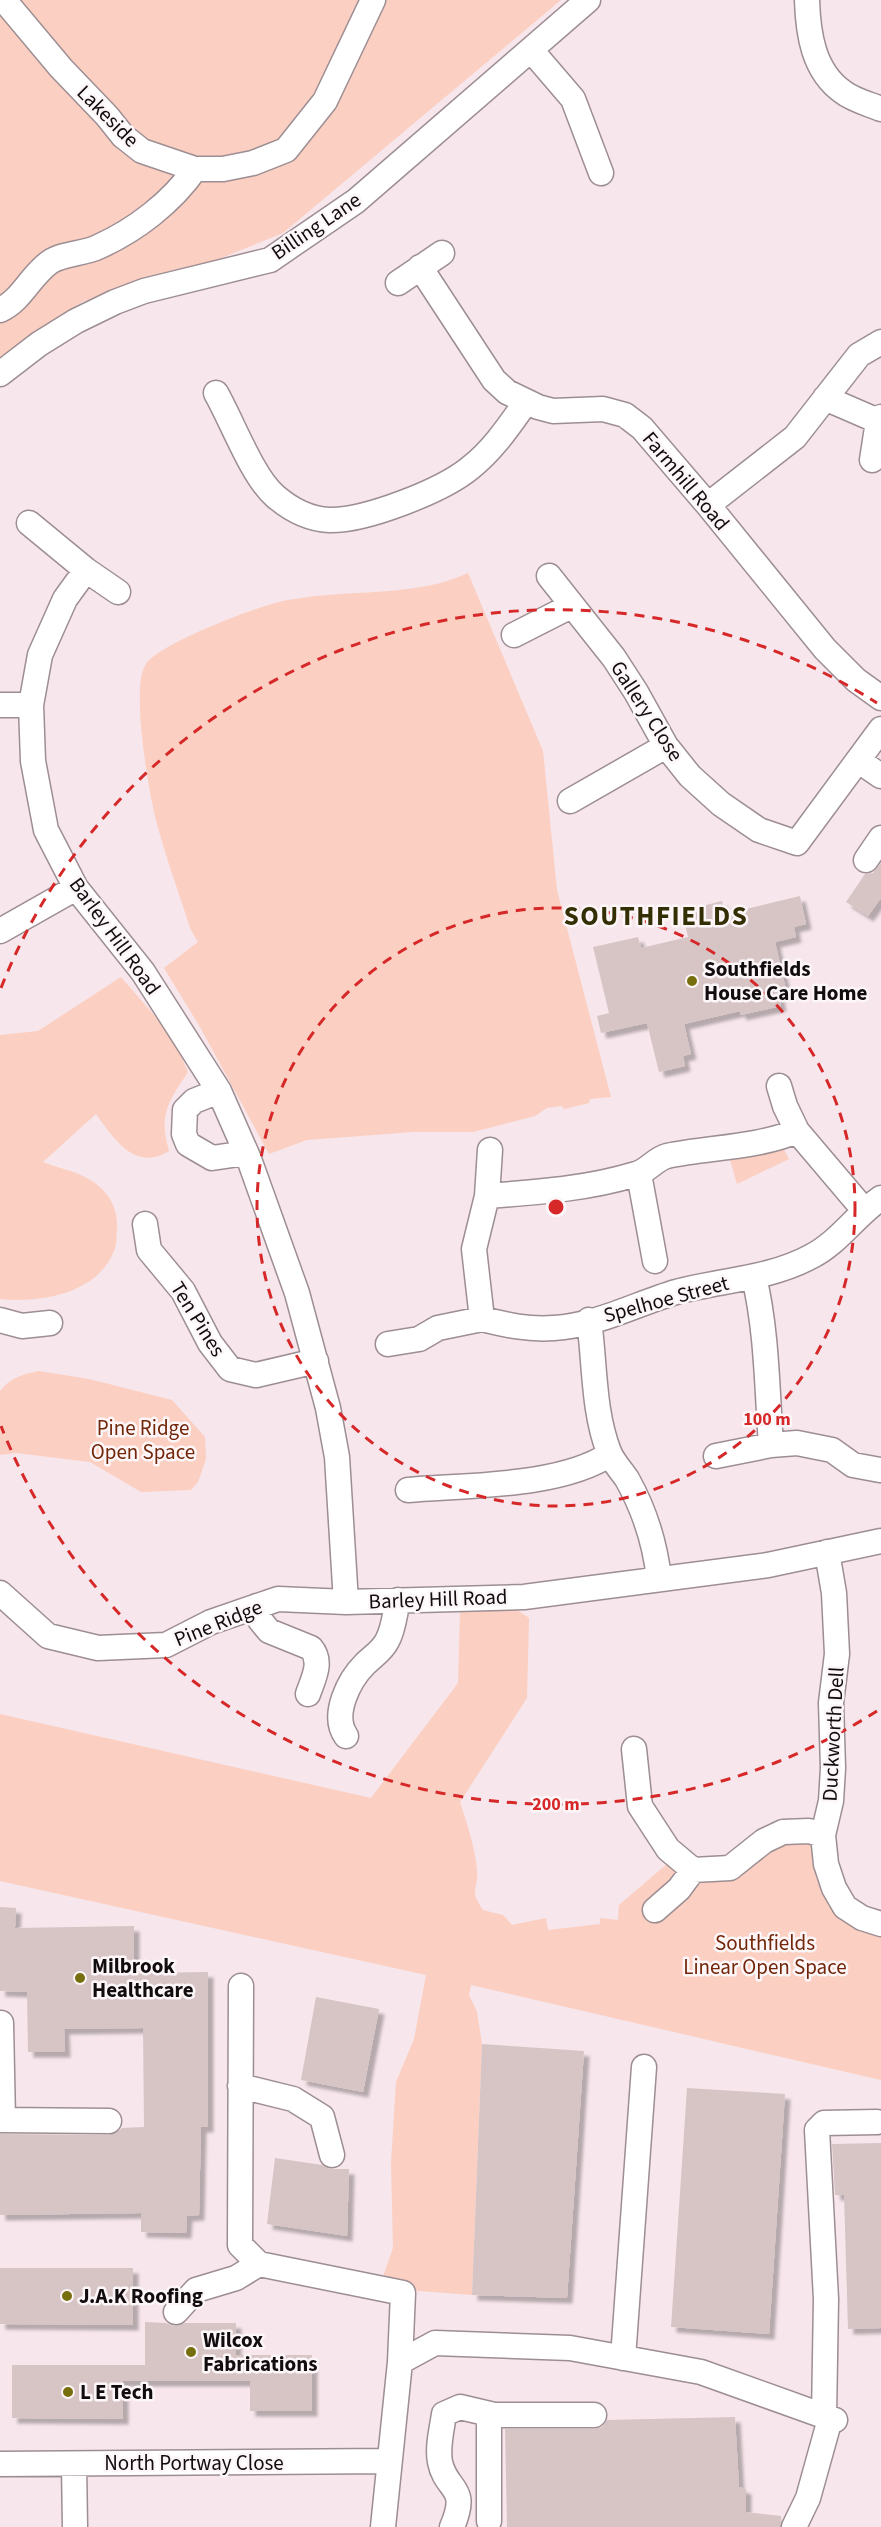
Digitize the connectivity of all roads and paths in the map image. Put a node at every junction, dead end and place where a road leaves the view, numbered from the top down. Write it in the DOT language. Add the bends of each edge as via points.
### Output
graph roads {
  1 [pos="4,0"];
  2 [pos="373,0"];
  3 [pos="588,0"];
  4 [pos="807,0"];
  5 [pos="531,50"];
  6 [pos="881,109"];
  7 [pos="195,169"];
  8 [pos="602,173"];
  9 [pos="442,253"];
  10 [pos="420,267"];
  11 [pos="398,283"];
  12 [pos="0,310"];
  13 [pos="881,342"];
  14 [pos="0,374"];
  15 [pos="216,393"];
  16 [pos="825,398"];
  17 [pos="526,402"];
  18 [pos="880,419"];
  19 [pos="872,460"];
  20 [pos="708,505"];
  21 [pos="29,523"];
  22 [pos="86,570"];
  23 [pos="549,576"];
  24 [pos="118,592"];
  25 [pos="572,606"];
  26 [pos="514,635"];
  27 [pos="881,698"];
  28 [pos="0,705"];
  29 [pos="31,705"];
  30 [pos="881,729"];
  31 [pos="666,746"];
  32 [pos="859,761"];
  33 [pos="881,776"];
  34 [pos="570,801"];
  35 [pos="881,838"];
  36 [pos="866,860"];
  37 [pos="76,888"];
  38 [pos="0,931"];
  39 [pos="779,1086"];
  40 [pos="219,1090"];
  41 [pos="797,1131"];
  42 [pos="490,1150"];
  43 [pos="246,1154"];
  44 [pos="639,1174"];
  45 [pos="487,1196"];
  46 [pos="872,1204"];
  47 [pos="145,1224"];
  48 [pos="655,1261"];
  49 [pos="754,1277"];
  50 [pos="482,1319"];
  51 [pos="0,1320"];
  52 [pos="589,1320"];
  53 [pos="50,1323"];
  54 [pos="388,1344"];
  55 [pos="316,1361"];
  56 [pos="771,1445"];
  57 [pos="610,1454"];
  58 [pos="716,1456"];
  59 [pos="880,1470"];
  60 [pos="408,1490"];
  61 [pos="881,1540"];
  62 [pos="827,1552"];
  63 [pos="659,1579"];
  64 [pos="0,1593"];
  65 [pos="398,1600"];
  66 [pos="346,1602"];
  67 [pos="257,1606"];
  68 [pos="308,1694"];
  69 [pos="346,1736"];
  70 [pos="634,1749"];
  71 [pos="823,1835"];
  72 [pos="693,1870"];
  73 [pos="655,1910"];
  74 [pos="881,1924"];
  75 [pos="240,1986"];
  76 [pos="1,2023"];
  77 [pos="644,2067"];
  78 [pos="240,2086"];
  79 [pos="2,2120"];
  80 [pos="109,2121"];
  81 [pos="877,2122"];
  82 [pos="332,2156"];
  83 [pos="259,2264"];
  84 [pos="176,2312"];
  85 [pos="623,2358"];
  86 [pos="400,2362"];
  87 [pos="489,2414"];
  88 [pos="594,2415"];
  89 [pos="830,2418"];
  90 [pos="390,2450"];
  91 [pos="0,2464"];
  92 [pos="74,2464"];
  93 [pos="489,2521"];
  94 [pos="75,2527"];
  95 [pos="383,2527"];
  96 [pos="452,2527"];
  97 [pos="794,2527"];
  1 -- 7 [label="street, Lakeside" via="123,136 142,151"];
  2 -- 7 [label="street, Lakeside" via="325,101 286,150 243,165"];
  3 -- 5 [label="street, Billing Lane"];
  4 -- 6 [label="street" via="808,31 819,66 842,92"];
  5 -- 8 [label="street" via="573,99"];
  5 -- 14 [label="street, Billing Lane" via="356,201 270,260 144,291 115,302 39,344"];
  7 -- 12 [label="street" via="162,207 97,248 52,260 12,305"];
  9 -- 10 [label="street"];
  10 -- 11 [label="street"];
  10 -- 17 [label="street, Farmhill Road" via="494,380"];
  13 -- 16 [label="street" via="859,355"];
  15 -- 17 [label="street" via="273,494 306,515 329,520 352,518 445,485 494,445"];
  16 -- 18 [label="street"];
  16 -- 20 [label="street" via="795,437"];
  17 -- 20 [label="street, Farmhill Road" via="553,411 603,410 625,415 655,441"];
  18 -- 19 [label="street"];
  20 -- 27 [label="street, Farmhill Road" via="825,649"];
  21 -- 22 [label="street"];
  22 -- 24 [label="street"];
  22 -- 29 [label="street, Barley Hill Road" via="65,599 40,655"];
  23 -- 25 [label="street, Gallery Close"];
  25 -- 26 [label="street"];
  25 -- 31 [label="street, Gallery Close" via="614,658"];
  28 -- 29 [label="street"];
  29 -- 37 [label="street, Barley Hill Road" via="33,761 46,830"];
  30 -- 32 [label="street, Gallery Close"];
  31 -- 32 [label="street, Gallery Close" via="690,776 721,804 759,830 797,843"];
  31 -- 34 [label="street"];
  32 -- 33 [label="street"];
  35 -- 36 [label="street"];
  37 -- 38 [label="street"];
  37 -- 40 [label="street, Barley Hill Road" via="143,972"];
  39 -- 41 [label="street"];
  40 -- 43 [label="street, Barley Hill Road"];
  40 -- 43 [label="street" via="194,1101 185,1110 184,1134 188,1144 212,1158"];
  41 -- 44 [label="street" via="760,1144 704,1148 661,1158"];
  41 -- 46 [label="street"];
  42 -- 45 [label="street"];
  43 -- 55 [label="street, Barley Hill Road" via="297,1293"];
  44 -- 45 [label="street" via="572,1190"];
  44 -- 48 [label="street"];
  45 -- 50 [label="street" via="474,1249"];
  46 -- 49 [label="street, Spelhoe Street" via="814,1255"];
  47 -- 55 [label="street, Ten Pines" via="149,1250 183,1291 210,1343 230,1369 256,1375"];
  49 -- 52 [label="street, Spelhoe Street" via="675,1293"];
  49 -- 56 [label="street"];
  50 -- 52 [label="street" via="522,1329 556,1328"];
  50 -- 54 [label="street" via="438,1328 419,1339"];
  51 -- 53 [label="street" via="22,1326"];
  52 -- 57 [label="street, Spelhoe Street" via="600,1423"];
  55 -- 66 [label="street, Barley Hill Road" via="337,1457"];
  56 -- 58 [label="street"];
  56 -- 59 [label="street" via="796,1443 832,1450 853,1465"];
  57 -- 60 [label="street" via="572,1471 544,1477"];
  57 -- 63 [label="street, Spelhoe Street" via="645,1515 655,1545"];
  61 -- 62 [label="street, Barley Hill Road"];
  62 -- 63 [label="street, Barley Hill Road" via="768,1565"];
  62 -- 71 [label="street, Duckworth Dell" via="837,1654 831,1703 831,1801"];
  63 -- 65 [label="street, Barley Hill Road" via="524,1597"];
  64 -- 67 [label="street, Pine Ridge" via="48,1636 98,1648 166,1645 211,1622"];
  65 -- 66 [label="street, Barley Hill Road"];
  65 -- 69 [label="street" via="389,1639 354,1678 344,1700 339,1719"];
  66 -- 67 [label="street, Pine Ridge" via="278,1599"];
  67 -- 68 [label="street" via="268,1631 316,1653 317,1665"];
  70 -- 72 [label="street" via="640,1806 668,1849"];
  71 -- 72 [label="street" via="783,1832 764,1841 730,1868"];
  71 -- 74 [label="street, Duckworth Dell" via="826,1864 845,1907"];
  72 -- 73 [label="street"];
  75 -- 78 [label="street"];
  76 -- 79 [label="street"];
  77 -- 85 [label="street"];
  78 -- 82 [label="street" via="293,2099 322,2117"];
  78 -- 83 [label="street" via="240,2245"];
  79 -- 80 [label="street"];
  81 -- 89 [label="street" via="824,2123 818,2130"];
  83 -- 84 [label="street" via="236,2278 196,2290"];
  83 -- 86 [label="street" via="403,2293"];
  85 -- 86 [label="street" via="570,2349 435,2343"];
  85 -- 89 [label="street" via="701,2372"];
  86 -- 90 [label="street"];
  87 -- 88 [label="street"];
  87 -- 93 [label="street"];
  87 -- 96 [label="street" via="460,2407 444,2415 440,2460 459,2496"];
  89 -- 97 [label="street" via="808,2498"];
  90 -- 92 [label="street, North Portway Close"];
  90 -- 95 [label="street"];
  91 -- 92 [label="street, North Portway Close"];
  92 -- 94 [label="street"];
}
